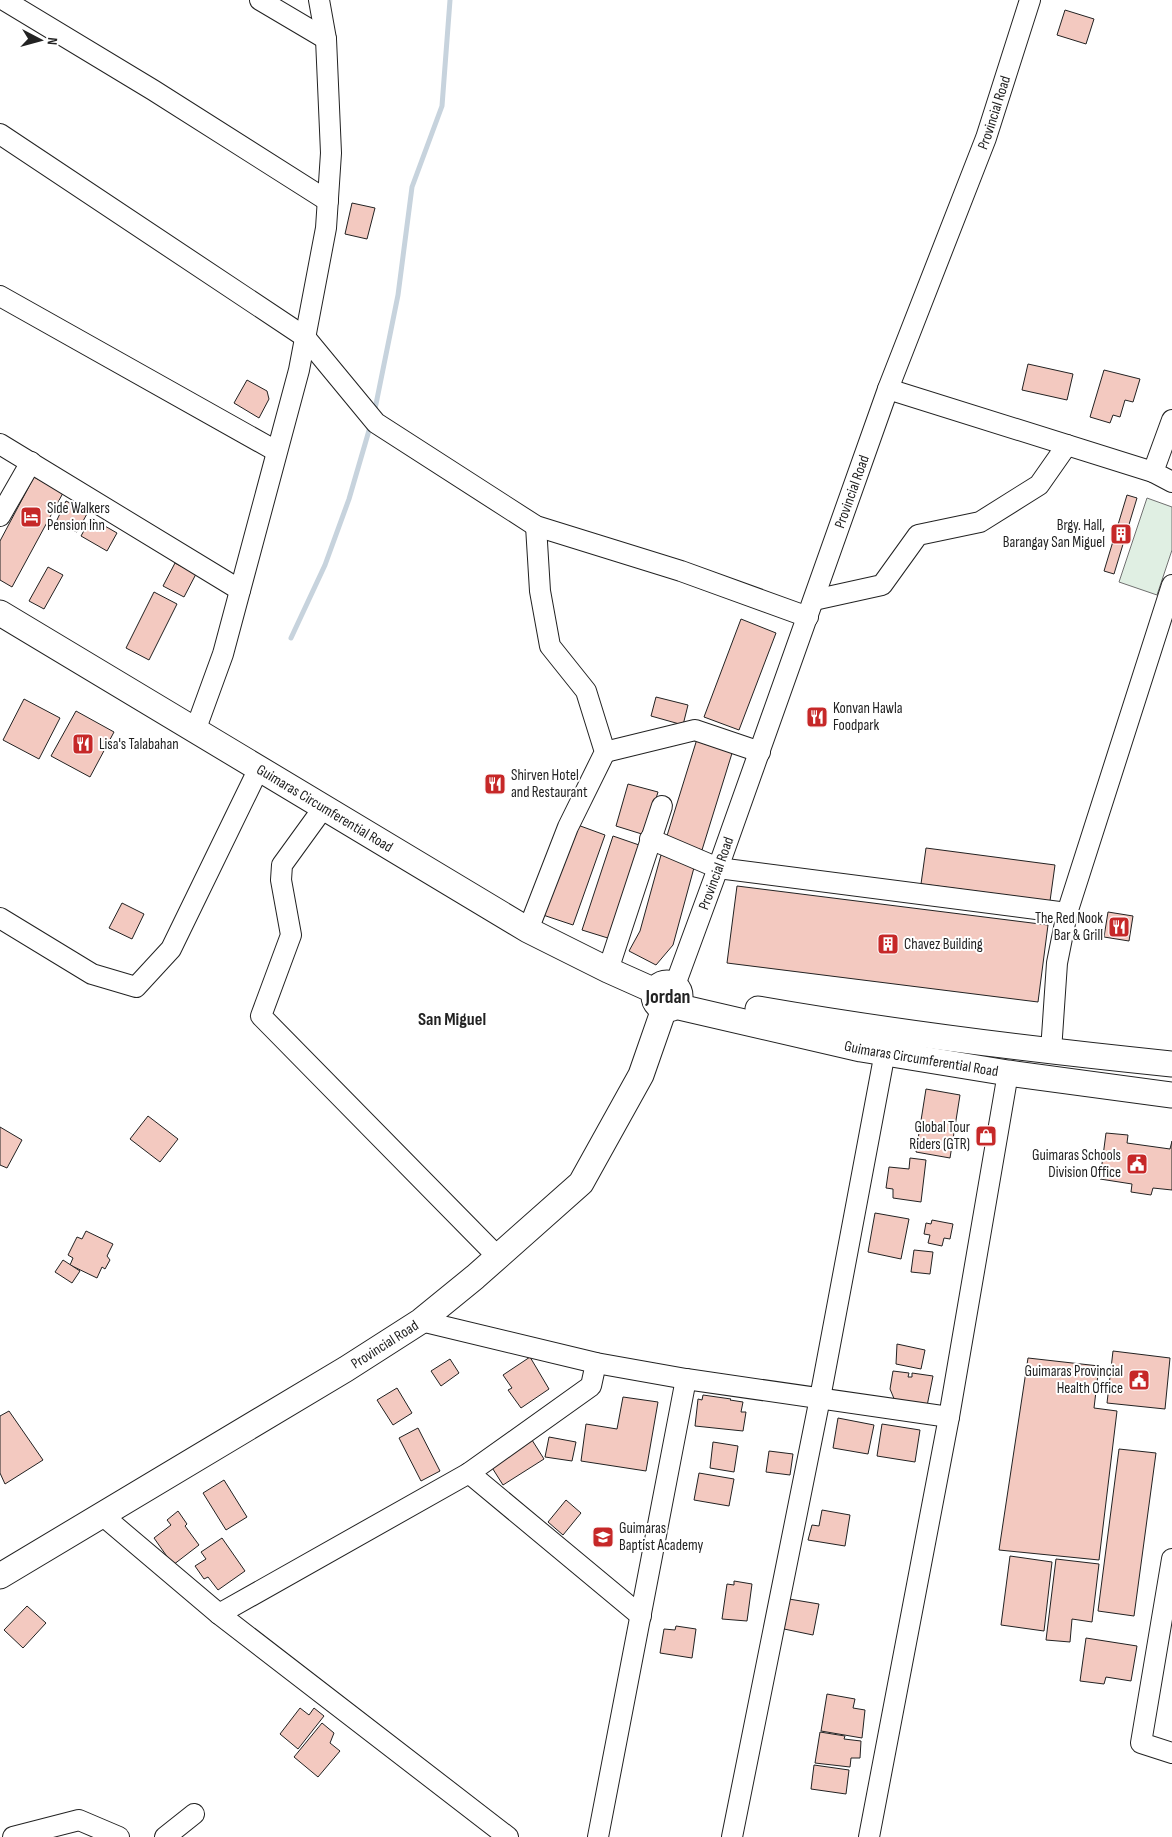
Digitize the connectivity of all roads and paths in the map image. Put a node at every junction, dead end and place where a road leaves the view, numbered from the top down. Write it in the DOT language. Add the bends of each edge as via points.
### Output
graph roads {
  1 [pos="4,0"];
  2 [pos="260,0"];
  3 [pos="319,0"];
  4 [pos="1030,0"];
  5 [pos="326,39"];
  6 [pos="0,134"];
  7 [pos="328,201"];
  8 [pos="0,296"];
  9 [pos="305,337"];
  10 [pos="888,388"];
  11 [pos="1172,420"];
  12 [pos="0,444"];
  13 [pos="1067,445"];
  14 [pos="276,451"];
  15 [pos="31,462"];
  16 [pos="1153,472"];
  17 [pos="1172,482"];
  18 [pos="0,516"];
  19 [pos="536,526"];
  20 [pos="1172,585"];
  21 [pos="240,590"];
  22 [pos="811,608"];
  23 [pos="0,613"];
  24 [pos="195,731"];
  25 [pos="605,752"];
  26 [pos="760,752"];
  27 [pos="259,768"];
  28 [pos="662,806"];
  29 [pos="324,807"];
  30 [pos="650,839"];
  31 [pos="718,868"];
  32 [pos="1067,913"];
  33 [pos="0,918"];
  34 [pos="528,930"];
  35 [pos="608,970"];
  36 [pos="670,997"];
  37 [pos="1051,1051"];
  38 [pos="885,1052"];
  39 [pos="1172,1064"];
  40 [pos="1008,1073"];
  41 [pos="1172,1095"];
  42 [pos="497,1256"];
  43 [pos="421,1321"];
  44 [pos="596,1363"];
  45 [pos="686,1380"];
  46 [pos="820,1398"];
  47 [pos="949,1417"];
  48 [pos="469,1473"];
  49 [pos="102,1515"];
  50 [pos="1172,1559"];
  51 [pos="0,1576"];
  52 [pos="220,1614"];
  53 [pos="641,1616"];
  54 [pos="1172,1753"];
  55 [pos="194,1814"];
  56 [pos="13,1837"];
  57 [pos="118,1837"];
  58 [pos="165,1837"];
  59 [pos="508,1837"];
  60 [pos="598,1837"];
  61 [pos="732,1837"];
  62 [pos="870,1837"];
  1 -- 7 [label="street"];
  2 -- 5 [label="street"];
  3 -- 5 [label="street"];
  4 -- 10 [label="street, Provincial Road" via="986,138"];
  5 -- 7 [label="street" via="331,152"];
  6 -- 9 [label="street"];
  7 -- 9 [label="street" via="326,228"];
  8 -- 14 [label="street"];
  9 -- 14 [label="street"];
  9 -- 19 [label="street" via="376,423"];
  10 -- 13 [label="street"];
  10 -- 22 [label="street, Provincial Road"];
  11 -- 16 [label="street"];
  12 -- 15 [label="street"];
  13 -- 16 [label="street"];
  13 -- 22 [label="street" via="1039,485 980,522 918,535 882,585"];
  14 -- 21 [label="street"];
  15 -- 18 [label="street"];
  15 -- 21 [label="street"];
  16 -- 17 [label="street"];
  19 -- 22 [label="street"];
  19 -- 25 [label="street" via="540,591 550,646 586,691"];
  20 -- 32 [label="street"];
  21 -- 24 [label="street" via="223,654"];
  22 -- 26 [label="street, Provincial Road"];
  23 -- 24 [label="main road, Guimaras Circumferential Road"];
  24 -- 27 [label="main road, Guimaras Circumferential Road"];
  25 -- 26 [label="street" via="695,730"];
  25 -- 34 [label="street" via="568,827"];
  26 -- 31 [label="street, Provincial Road"];
  27 -- 29 [label="main road, Guimaras Circumferential Road"];
  27 -- 33 [label="street" via="171,949 136,987 92,974"];
  28 -- 30 [label="street"];
  29 -- 34 [label="main road, Guimaras Circumferential Road"];
  29 -- 42 [label="street" via="282,865 281,880 291,935 261,1016"];
  30 -- 31 [label="street"];
  30 -- 35 [label="street"];
  31 -- 32 [label="street"];
  31 -- 36 [label="street, Provincial Road"];
  32 -- 37 [label="street" via="1057,963"];
  34 -- 35 [label="main road, Guimaras Circumferential Road"];
  35 -- 36 [label="main road, Guimaras Circumferential Road"];
  36 -- 37 [label="main road, Guimaras Circumferential Road" via="890,1031"];
  36 -- 38 [label="main road, Guimaras Circumferential Road" via="860,1049"];
  36 -- 42 [label="main road, Provincial Road" via="641,1075 581,1183"];
  37 -- 39 [label="main road, Guimaras Circumferential Road"];
  38 -- 40 [label="main road, Guimaras Circumferential Road"];
  38 -- 46 [label="street"];
  40 -- 41 [label="main road, Guimaras Circumferential Road"];
  40 -- 47 [label="street"];
  42 -- 43 [label="main road, Provincial Road"];
  43 -- 44 [label="street"];
  43 -- 49 [label="main road, Provincial Road"];
  44 -- 45 [label="street"];
  44 -- 48 [label="street" via="591,1386"];
  45 -- 46 [label="street"];
  45 -- 53 [label="street"];
  46 -- 47 [label="street"];
  46 -- 61 [label="street"];
  47 -- 62 [label="street"];
  48 -- 52 [label="street"];
  48 -- 53 [label="street"];
  49 -- 51 [label="main road, Provincial Road"];
  49 -- 52 [label="street"];
  50 -- 54 [label="street" via="1141,1743"];
  52 -- 59 [label="street"];
  53 -- 60 [label="street"];
  55 -- 58 [label="street"];
  56 -- 57 [label="street" via="79,1820"];
}
